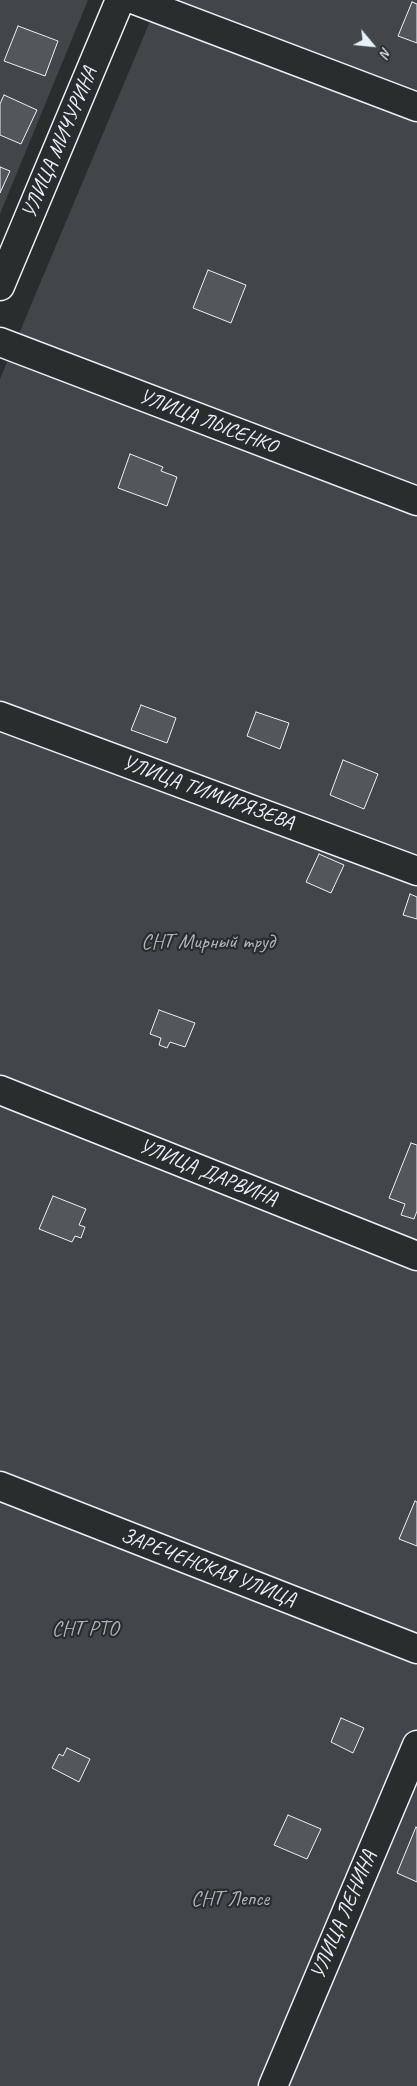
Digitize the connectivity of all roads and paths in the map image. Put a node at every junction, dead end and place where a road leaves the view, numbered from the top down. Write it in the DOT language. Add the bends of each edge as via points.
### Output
graph roads {
  1 [pos="120,0"];
  2 [pos="135,0"];
  3 [pos="417,107"];
  4 [pos="0,286"];
  5 [pos="0,342"];
  6 [pos="417,501"];
  7 [pos="0,716"];
  8 [pos="417,871"];
  9 [pos="0,1090"];
  10 [pos="417,1256"];
  11 [pos="0,1486"];
  12 [pos="417,1649"];
  13 [pos="417,1745"];
  14 [pos="273,2086"];
  1 -- 4 [label="street, УЛИЦА МИЧУРИНА"];
  2 -- 3 [label="street"];
  5 -- 6 [label="street, УЛИЦА ЛЫСЕНКО"];
  7 -- 8 [label="street, УЛИЦА ТИМИРЯЗЕВА"];
  9 -- 10 [label="street, УЛИЦА ДАРВИНА"];
  11 -- 12 [label="street, ЗАРЕЧЕНСКАЯ УЛИЦА"];
  13 -- 14 [label="street, УЛИЦА ЛЕНИНА"];
}
